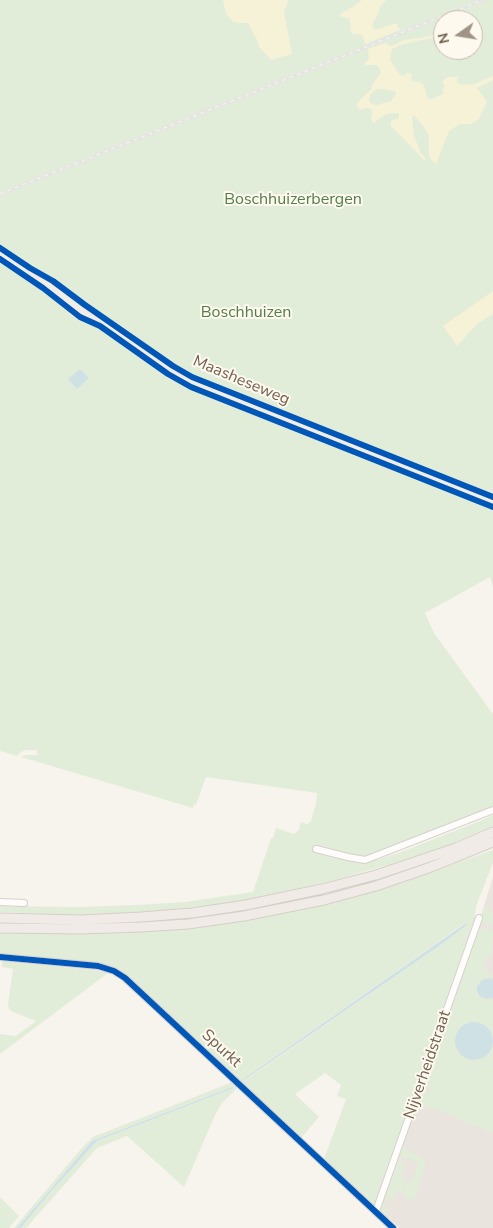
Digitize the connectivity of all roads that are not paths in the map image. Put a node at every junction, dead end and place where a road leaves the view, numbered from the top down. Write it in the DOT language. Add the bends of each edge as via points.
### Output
graph roads {
  1 [pos="0,254"];
  2 [pos="493,501"];
  3 [pos="493,810"];
  4 [pos="493,832"];
  5 [pos="493,842"];
  6 [pos="316,849"];
  7 [pos="0,902"];
  8 [pos="24,903"];
  9 [pos="0,918"];
  10 [pos="479,918"];
  11 [pos="0,928"];
  12 [pos="0,957"];
  13 [pos="376,1211"];
  14 [pos="392,1228"];
  1 -- 2 [label="main road, Maasheseweg" via="186,378"];
  3 -- 6 [label="street" via="365,860"];
  4 -- 9 [label="highway" via="446,852 376,875 246,905 141,917 80,920"];
  5 -- 11 [label="highway" via="376,886 244,916 141,927"];
  7 -- 8 [label="street"];
  10 -- 13 [label="street, Nijverheidstraat"];
  12 -- 13 [label="street, Spurkt" via="98,966 125,978"];
  13 -- 14 [label="street, Spurkt"];
}
